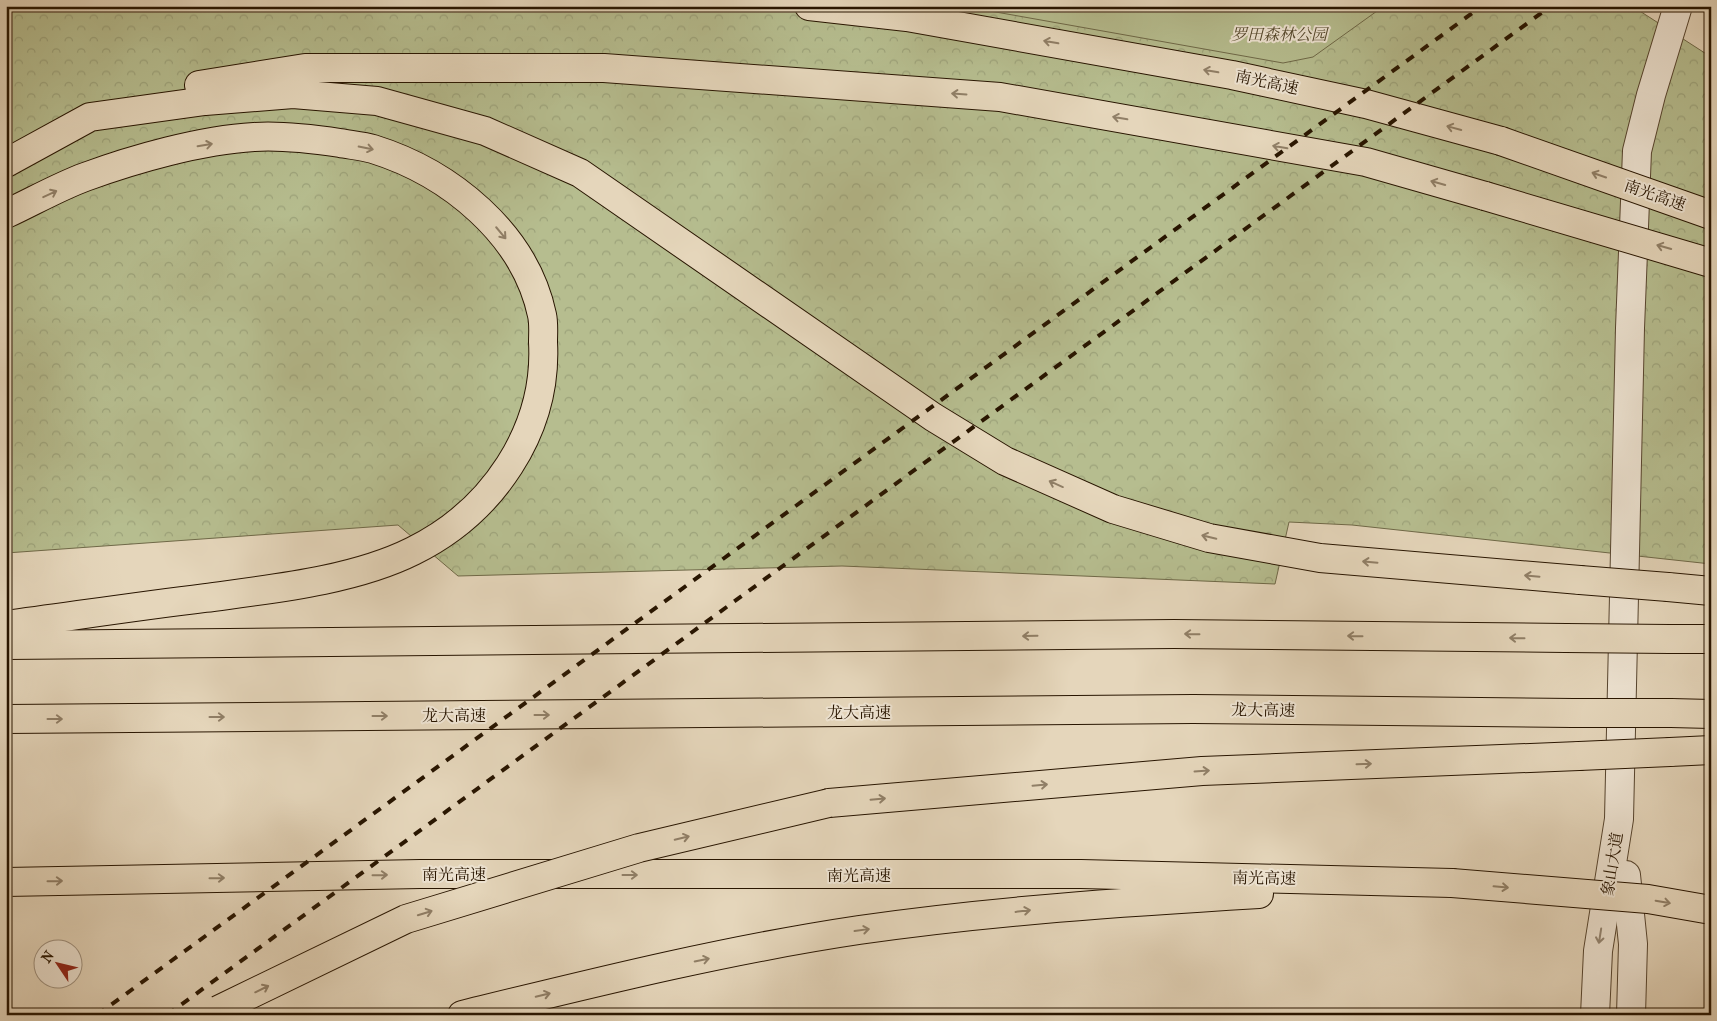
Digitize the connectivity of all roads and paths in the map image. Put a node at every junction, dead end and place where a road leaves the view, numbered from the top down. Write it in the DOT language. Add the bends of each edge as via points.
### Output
graph roads {
  1 [pos="809,6"];
  2 [pos="1678,6"];
  3 [pos="90,117"];
  4 [pos="6,163"];
  5 [pos="6,214"];
  6 [pos="1711,215"];
  7 [pos="1711,263"];
  8 [pos="1711,591"];
  9 [pos="6,625"];
  10 [pos="1711,639"];
  11 [pos="6,645"];
  12 [pos="1711,714"];
  13 [pos="6,719"];
  14 [pos="1711,750"];
  15 [pos="1619,819"];
  16 [pos="6,882"];
  17 [pos="1452,883"];
  18 [pos="1711,910"];
  19 [pos="214,1012"];
  20 [pos="462,1015"];
  21 [pos="1596,1015"];
  22 [pos="1631,1015"];
  6 -- 1 [label="highway, 南光高速, one-way, bridge" via="1501,141 1366,104 1232,75 907,16"];
  2 -- 15 [label="street" via="1637,151"];
  3 -- 4 [label="highway"];
  7 -- 3 [label="highway, one-way, bridge" via="1366,162 1000,97 604,68 305,68 194,85"];
  8 -- 3 [label="highway, one-way, bridge" via="1320,558 1209,538 1113,509 997,456 933,418 580,173 485,131 377,101 293,94 205,101"];
  5 -- 9 [label="highway, one-way" via="84,178 182,148 254,137 322,140 373,149 424,171 468,200 502,233 524,266 542,316 544,362 539,401 523,443 497,485 459,522 415,550 376,567 281,588"];
  10 -- 11 [label="highway, one-way, bridge" via="1164,634"];
  13 -- 12 [label="highway, 龙大高速, one-way, bridge" via="1193,709"];
  19 -- 14 [label="highway, one-way, bridge" via="406,919 639,848 829,803 1202,771"];
  15 -- 21 [label="street, 象山大道, one-way" via="1598,951"];
  15 -- 22 [label="street, 象山大道" via="1634,944"];
  16 -- 17 [label="highway, 南光高速, one-way" via="420,874 1081,874"];
  17 -- 18 [label="highway, 南光高速, one-way, bridge" via="1648,899"];
  20 -- 17 [label="highway, one-way" via="655,969 858,930 1075,906"];
}
